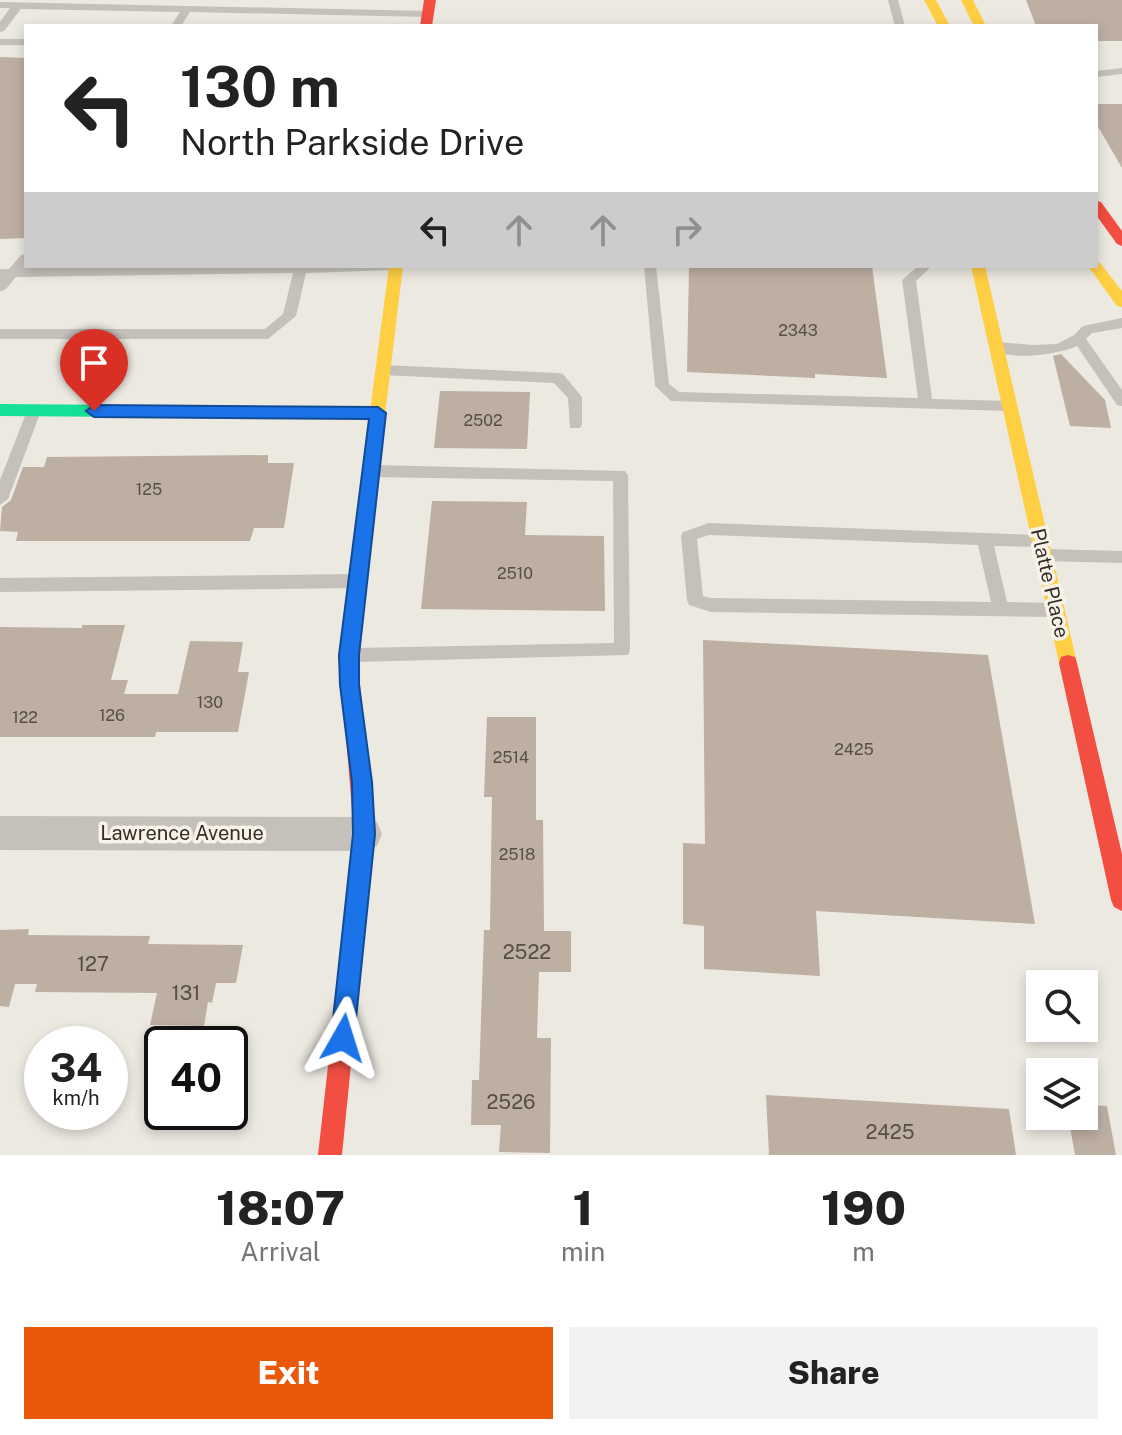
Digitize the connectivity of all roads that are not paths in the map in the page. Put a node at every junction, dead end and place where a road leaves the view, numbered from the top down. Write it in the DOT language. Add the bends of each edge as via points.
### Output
graph roads {
  1 [pos="893,0"];
  2 [pos="930,0"];
  3 [pos="967,0"];
  4 [pos="0,5"];
  5 [pos="18,5"];
  6 [pos="187,9"];
  7 [pos="235,10"];
  8 [pos="353,13"];
  9 [pos="428,13"];
  10 [pos="177,24"];
  11 [pos="229,24"];
  12 [pos="351,24"];
  13 [pos="899,24"];
  14 [pos="943,24"];
  15 [pos="979,24"];
  16 [pos="0,29"];
  17 [pos="0,42"];
  18 [pos="24,42"];
  19 [pos="1122,71"];
  20 [pos="1098,74"];
  21 [pos="1098,208"];
  22 [pos="1122,241"];
  23 [pos="24,259"];
  24 [pos="242,268"];
  25 [pos="301,268"];
  26 [pos="394,268"];
  27 [pos="650,268"];
  28 [pos="924,268"];
  29 [pos="978,268"];
  30 [pos="1096,268"];
  31 [pos="5,272"];
  32 [pos="0,287"];
  33 [pos="1122,302"];
  34 [pos="1122,323"];
  35 [pos="0,334"];
  36 [pos="1080,340"];
  37 [pos="996,347"];
  38 [pos="383,370"];
  39 [pos="1122,401"];
  40 [pos="926,404"];
  41 [pos="1010,406"];
  42 [pos="0,410"];
  43 [pos="34,411"];
  44 [pos="378,413"];
  45 [pos="575,424"];
  46 [pos="370,471"];
  47 [pos="0,499"];
  48 [pos="985,539"];
  49 [pos="1042,548"];
  50 [pos="1122,557"];
  51 [pos="357,581"];
  52 [pos="0,585"];
  53 [pos="1056,610"];
  54 [pos="1001,611"];
  55 [pos="349,655"];
  56 [pos="0,833"];
  57 [pos="364,834"];
  58 [pos="1122,900"];
  59 [pos="330,1155"];
  1 -- 13 [label="lane"];
  2 -- 14 [label="street"];
  3 -- 15 [label="street"];
  4 -- 5 [label="lane"];
  5 -- 6 [label="lane"];
  5 -- 16 [label="lane"];
  6 -- 7 [label="lane"];
  6 -- 10 [label="lane"];
  7 -- 8 [label="lane"];
  7 -- 11 [label="lane"];
  8 -- 9 [label="lane"];
  8 -- 12 [label="lane"];
  17 -- 18 [label="lane"];
  19 -- 20 [label="lane"];
  21 -- 22 [label="street"];
  23 -- 31 [label="lane"];
  24 -- 31 [label="lane"];
  25 -- 35 [label="lane" via="289,316 268,334"];
  26 -- 38 [label="street"];
  27 -- 40 [label="lane" via="662,386 676,397"];
  28 -- 40 [label="lane" via="909,280"];
  29 -- 37 [label="street, Platte Place"];
  30 -- 33 [label="street"];
  31 -- 32 [label="lane"];
  34 -- 36 [label="lane" via="1088,329"];
  36 -- 37 [label="lane" via="1049,351"];
  36 -- 39 [label="lane"];
  37 -- 41 [label="street, Platte Place"];
  38 -- 44 [label="street"];
  38 -- 45 [label="lane" via="558,378 575,397"];
  40 -- 41 [label="lane"];
  41 -- 49 [label="street, Platte Place"];
  42 -- 43 [label="street"];
  43 -- 44 [label="street"];
  43 -- 47 [label="lane"];
  44 -- 46 [label="street"];
  46 -- 51 [label="street"];
  46 -- 55 [label="lane" via="620,475 622,650"];
  48 -- 49 [label="lane"];
  48 -- 54 [label="lane"];
  48 -- 54 [label="lane" via="699,530 689,536 695,600 711,605"];
  49 -- 50 [label="lane"];
  49 -- 53 [label="street, Platte Place"];
  51 -- 52 [label="lane"];
  51 -- 55 [label="street"];
  53 -- 54 [label="lane"];
  53 -- 58 [label="street, Platte Place"];
  55 -- 57 [label="street"];
  56 -- 57 [label="street, Lawrence Avenue"];
  57 -- 59 [label="street"];
}
